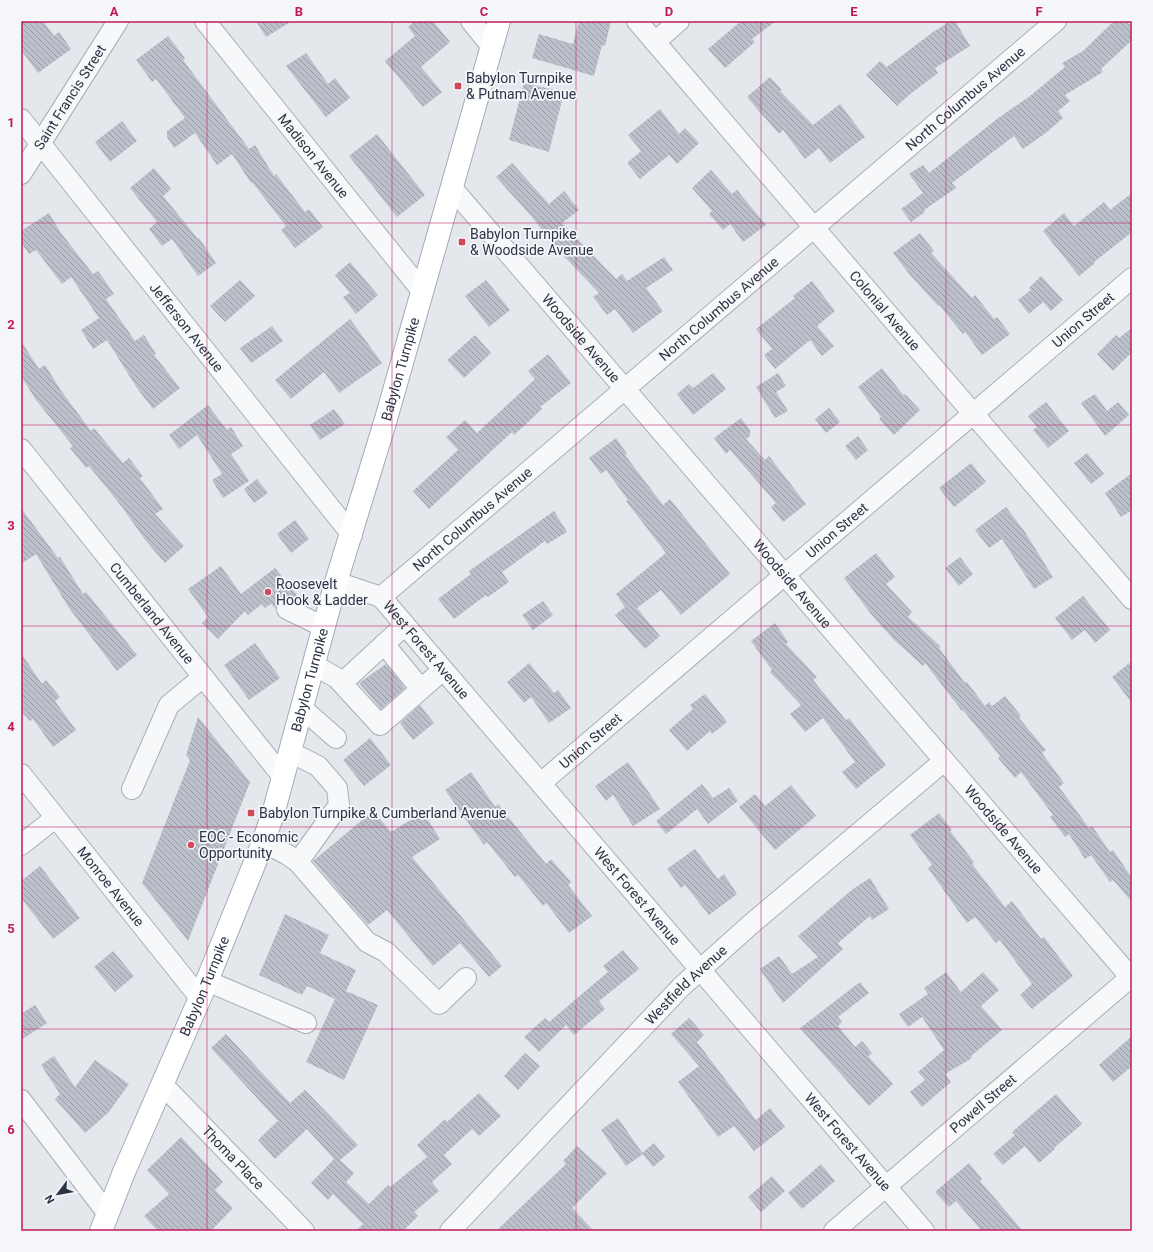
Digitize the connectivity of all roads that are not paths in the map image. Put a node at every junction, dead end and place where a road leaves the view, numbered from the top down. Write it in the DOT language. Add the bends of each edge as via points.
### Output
graph roads {
  1 [pos="118,21"];
  2 [pos="205,21"];
  3 [pos="471,21"];
  4 [pos="499,21"];
  5 [pos="637,21"];
  6 [pos="679,21"];
  7 [pos="1056,21"];
  8 [pos="655,42"];
  9 [pos="492,47"];
  10 [pos="21,118"];
  11 [pos="41,144"];
  12 [pos="21,174"];
  13 [pos="452,188"];
  14 [pos="814,228"];
  15 [pos="1132,278"];
  16 [pos="422,291"];
  17 [pos="626,389"];
  18 [pos="973,414"];
  19 [pos="21,449"];
  20 [pos="352,535"];
  21 [pos="785,575"];
  22 [pos="336,582"];
  23 [pos="381,597"];
  24 [pos="1132,599"];
  25 [pos="287,609"];
  26 [pos="405,625"];
  27 [pos="324,627"];
  28 [pos="384,644"];
  29 [pos="314,666"];
  30 [pos="443,670"];
  31 [pos="203,677"];
  32 [pos="342,683"];
  33 [pos="422,689"];
  34 [pos="303,709"];
  35 [pos="336,738"];
  36 [pos="290,752"];
  37 [pos="944,761"];
  38 [pos="21,774"];
  39 [pos="283,777"];
  40 [pos="541,783"];
  41 [pos="132,789"];
  42 [pos="55,818"];
  43 [pos="263,842"];
  44 [pos="21,845"];
  45 [pos="298,862"];
  46 [pos="701,971"];
  47 [pos="466,978"];
  48 [pos="1132,978"];
  49 [pos="203,990"];
  50 [pos="306,1023"];
  51 [pos="163,1085"];
  52 [pos="21,1100"];
  53 [pos="886,1186"];
  54 [pos="105,1222"];
  55 [pos="304,1231"];
  56 [pos="450,1231"];
  57 [pos="834,1231"];
  58 [pos="924,1231"];
  1 -- 11 [label="street, Saint Francis Street"];
  2 -- 16 [label="street, Madison Avenue"];
  3 -- 9 [label="street"];
  4 -- 9 [label="main road, Babylon Turnpike"];
  5 -- 8 [label="street, Colonial Avenue"];
  6 -- 8 [label="street"];
  7 -- 14 [label="street, North Columbus Avenue"];
  8 -- 14 [label="street, Colonial Avenue"];
  9 -- 13 [label="main road, Babylon Turnpike"];
  10 -- 11 [label="street, Jefferson Avenue"];
  11 -- 12 [label="street, Saint Francis Street"];
  11 -- 20 [label="street, Jefferson Avenue"];
  13 -- 16 [label="main road, Babylon Turnpike"];
  13 -- 17 [label="street, Woodside Avenue"];
  14 -- 17 [label="street, North Columbus Avenue"];
  14 -- 18 [label="street, Colonial Avenue"];
  15 -- 18 [label="street, Union Street"];
  16 -- 20 [label="main road, Babylon Turnpike"];
  17 -- 21 [label="street, Woodside Avenue"];
  17 -- 23 [label="street, North Columbus Avenue"];
  18 -- 21 [label="street, Union Street"];
  18 -- 24 [label="street, Colonial Avenue"];
  19 -- 31 [label="street, Cumberland Avenue"];
  20 -- 22 [label="main road, Babylon Turnpike"];
  21 -- 37 [label="street, Woodside Avenue"];
  21 -- 40 [label="street, Union Street"];
  22 -- 23 [label="street, West Forest Avenue"];
  22 -- 27 [label="main road, Babylon Turnpike"];
  23 -- 26 [label="street, West Forest Avenue"];
  25 -- 27 [label="street"];
  26 -- 28 [label="street"];
  26 -- 30 [label="street, West Forest Avenue"];
  27 -- 29 [label="main road, Babylon Turnpike"];
  28 -- 32 [label="street"];
  28 -- 33 [label="street"];
  29 -- 32 [label="street"];
  29 -- 34 [label="main road, Babylon Turnpike"];
  30 -- 33 [label="street"];
  30 -- 40 [label="street, West Forest Avenue"];
  31 -- 39 [label="street, Cumberland Avenue"];
  31 -- 41 [label="street" via="169,705"];
  32 -- 33 [label="street" via="380,725"];
  34 -- 35 [label="street"];
  34 -- 36 [label="main road, Babylon Turnpike"];
  36 -- 39 [label="main road, Babylon Turnpike"];
  36 -- 45 [label="street" via="318,766 337,788 339,805"];
  37 -- 46 [label="street, Westfield Avenue" via="756,920"];
  37 -- 48 [label="street, Woodside Avenue"];
  38 -- 42 [label="street, Monroe Avenue"];
  39 -- 43 [label="main road, Babylon Turnpike"];
  40 -- 46 [label="street, West Forest Avenue"];
  42 -- 44 [label="street"];
  42 -- 49 [label="street, Monroe Avenue"];
  43 -- 45 [label="street"];
  43 -- 49 [label="main road, Babylon Turnpike"];
  45 -- 47 [label="street" via="367,942 386,952 439,1004"];
  46 -- 53 [label="street, West Forest Avenue"];
  46 -- 56 [label="street, Westfield Avenue" via="648,1020"];
  48 -- 53 [label="street, Powell Street"];
  49 -- 50 [label="street"];
  49 -- 51 [label="main road, Babylon Turnpike"];
  51 -- 54 [label="main road, Babylon Turnpike"];
  51 -- 55 [label="street, Thoma Place"];
  52 -- 54 [label="street"];
  53 -- 57 [label="street, Powell Street"];
  53 -- 58 [label="street, West Forest Avenue"];
}
